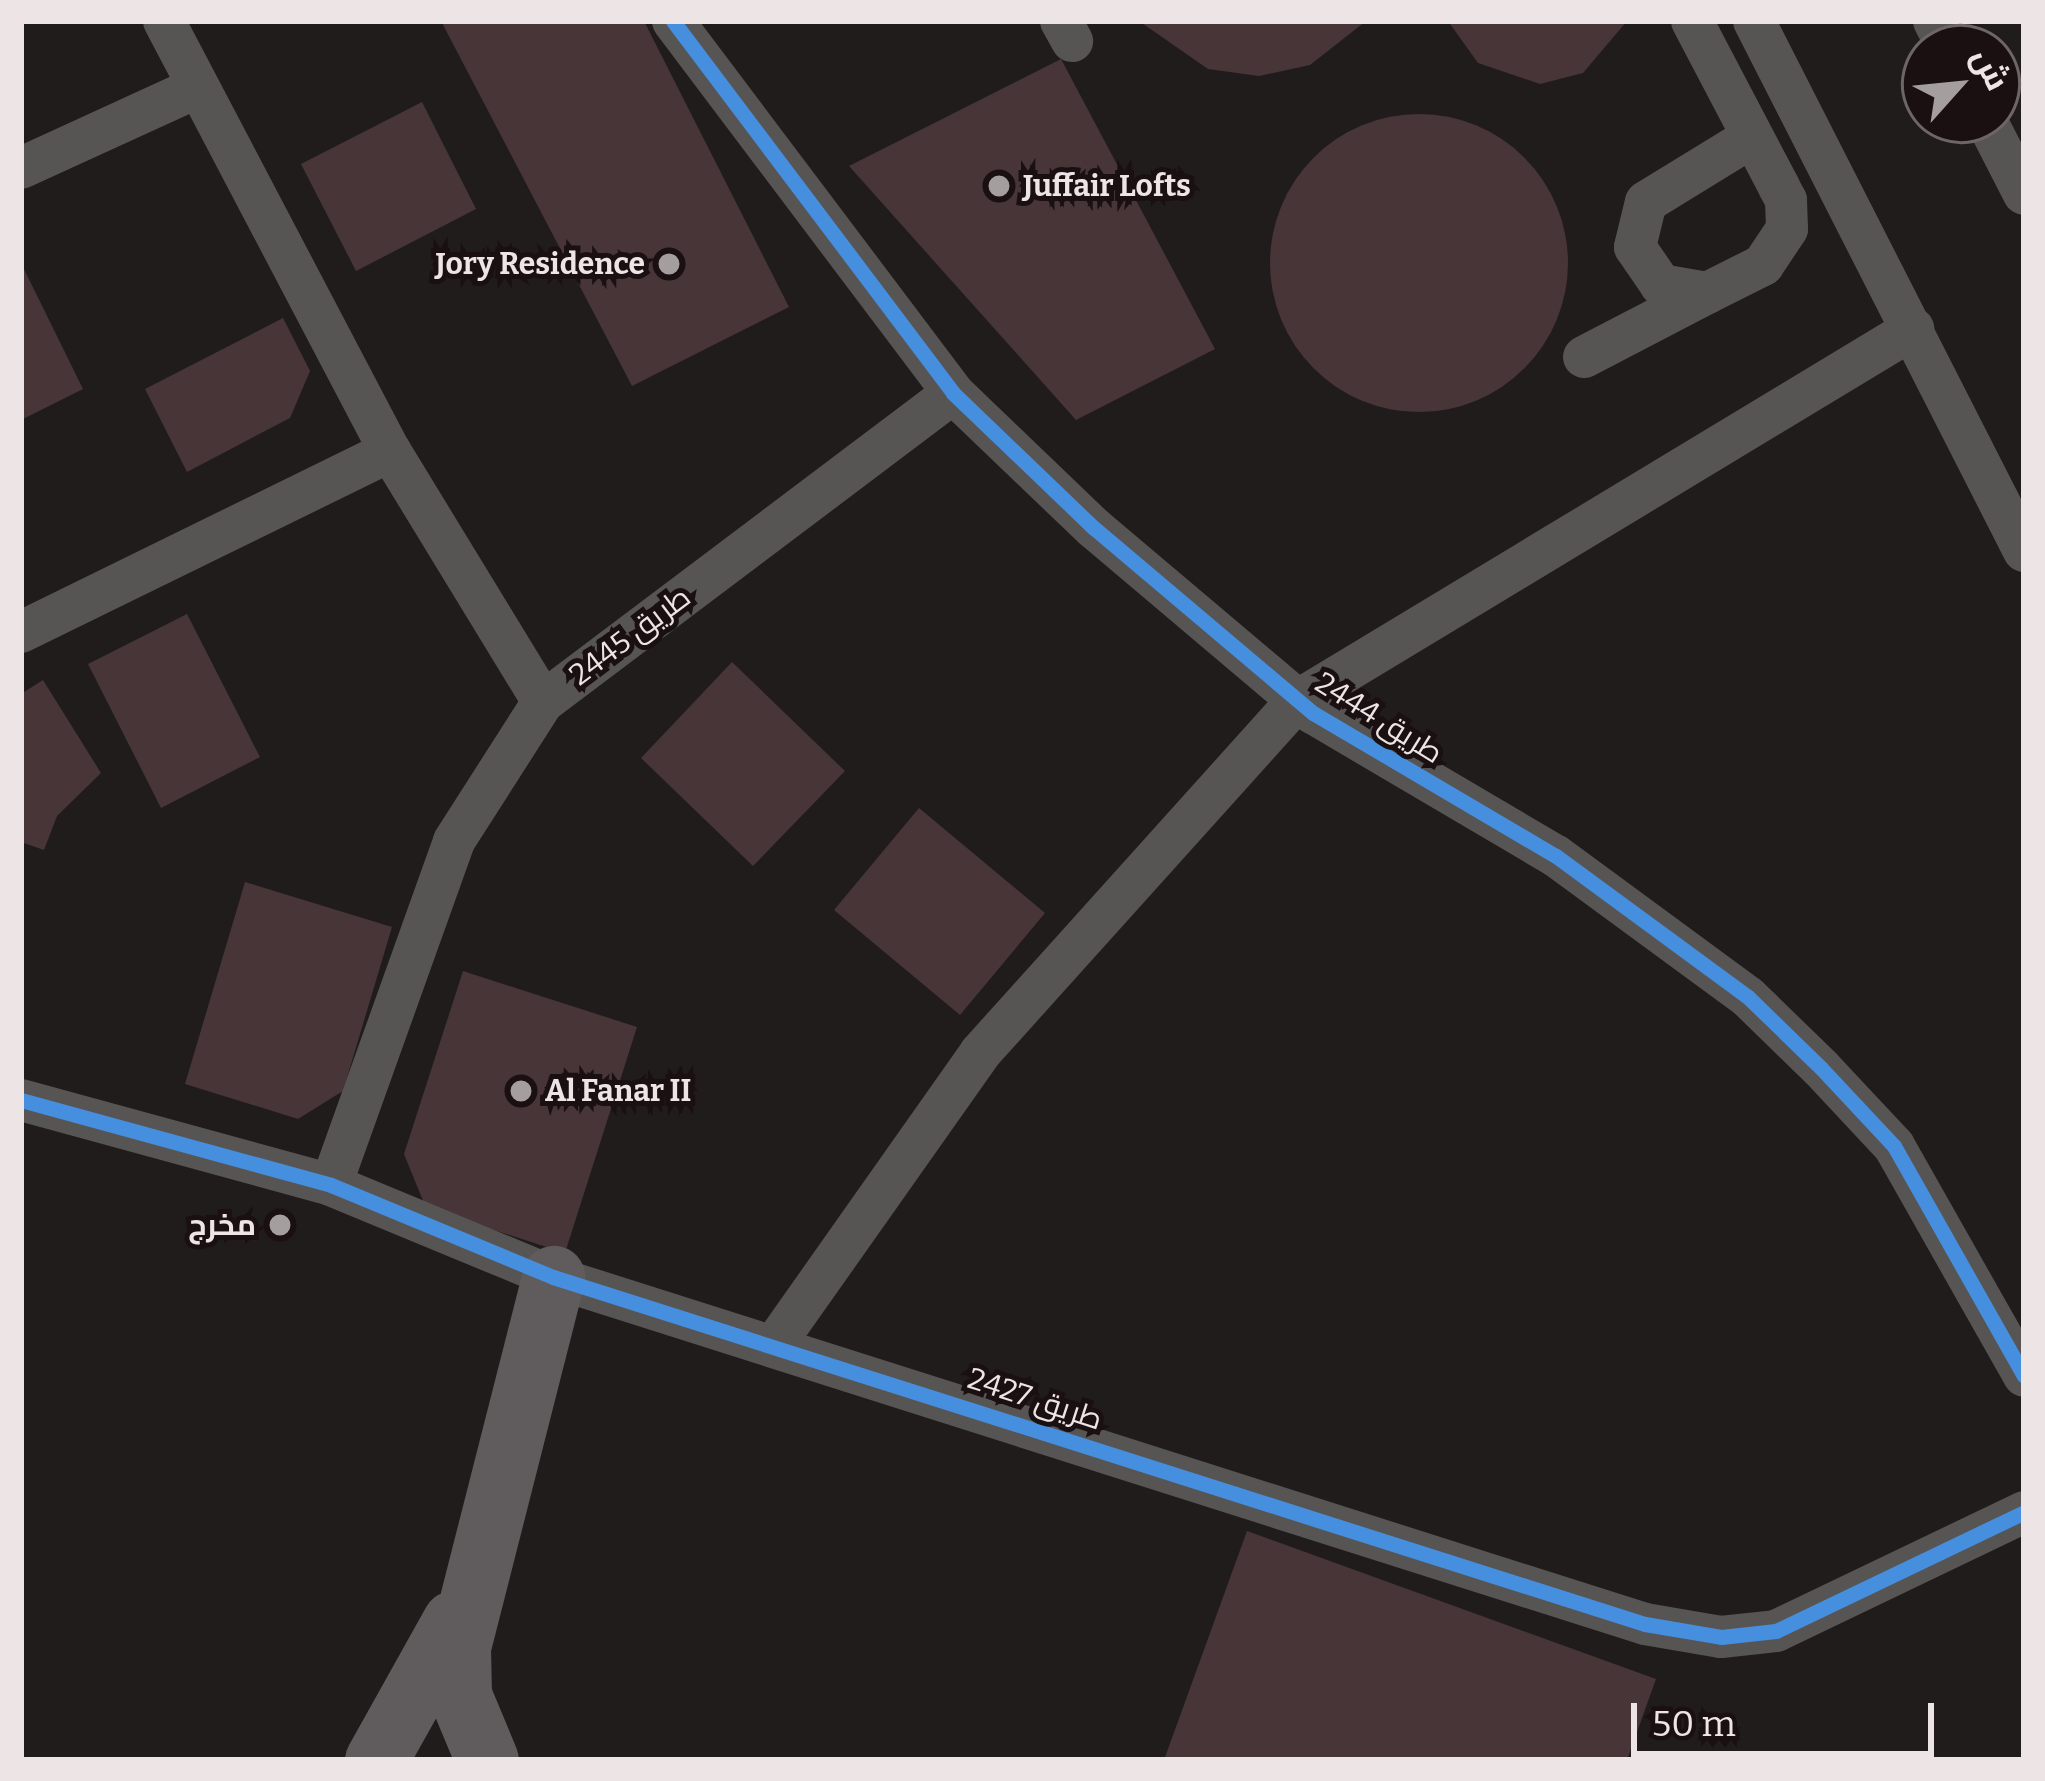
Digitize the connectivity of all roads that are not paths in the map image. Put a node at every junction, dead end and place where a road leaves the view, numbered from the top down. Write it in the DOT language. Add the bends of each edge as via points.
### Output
graph roads {
  1 [pos="164,21"];
  2 [pos="674,21"];
  3 [pos="1692,21"];
  4 [pos="1754,21"];
  5 [pos="196,88"];
  6 [pos="1752,136"];
  7 [pos="1998,144"];
  8 [pos="21,168"];
  9 [pos="2024,194"];
  10 [pos="1706,293"];
  11 [pos="1913,329"];
  12 [pos="1585,357"];
  13 [pos="953,394"];
  14 [pos="390,451"];
  15 [pos="2024,551"];
  16 [pos="21,632"];
  17 [pos="1298,700"];
  18 [pos="543,702"];
  19 [pos="21,1100"];
  20 [pos="331,1185"];
  21 [pos="554,1277"];
  22 [pos="775,1343"];
  23 [pos="2024,1376"];
  24 [pos="2024,1512"];
  25 [pos="473,1583"];
  26 [pos="376,1760"];
  27 [pos="487,1760"];
  1 -- 5 [label="street, طريق 2445"];
  2 -- 13 [label="street, طريق 2444"];
  3 -- 6 [label="street"];
  4 -- 11 [label="street"];
  5 -- 8 [label="street"];
  5 -- 14 [label="street, طريق 2445"];
  6 -- 10 [label="street" via="1786,200 1787,230 1763,265"];
  6 -- 10 [label="street" via="1657,190 1638,216 1635,247 1649,275 1676,292"];
  7 -- 9 [label="street"];
  10 -- 12 [label="street"];
  11 -- 15 [label="street"];
  11 -- 17 [label="street"];
  13 -- 17 [label="street, طريق 2444"];
  13 -- 18 [label="street, طريق 2445"];
  14 -- 16 [label="street"];
  14 -- 18 [label="street, طريق 2445"];
  17 -- 22 [label="street" via="980,1053"];
  17 -- 23 [label="street, طريق 2444" via="1556,856 1748,997 1894,1146"];
  18 -- 20 [label="street" via="454,841"];
  19 -- 20 [label="street, طريق 2427"];
  20 -- 21 [label="street, طريق 2427"];
  21 -- 22 [label="street, طريق 2427"];
  21 -- 25 [label="highway"];
  22 -- 24 [label="street, طريق 2427" via="1646,1624 1721,1637 1829,1615"];
  25 -- 26 [label="highway"];
  25 -- 27 [label="highway" via="460,1695"];
}
